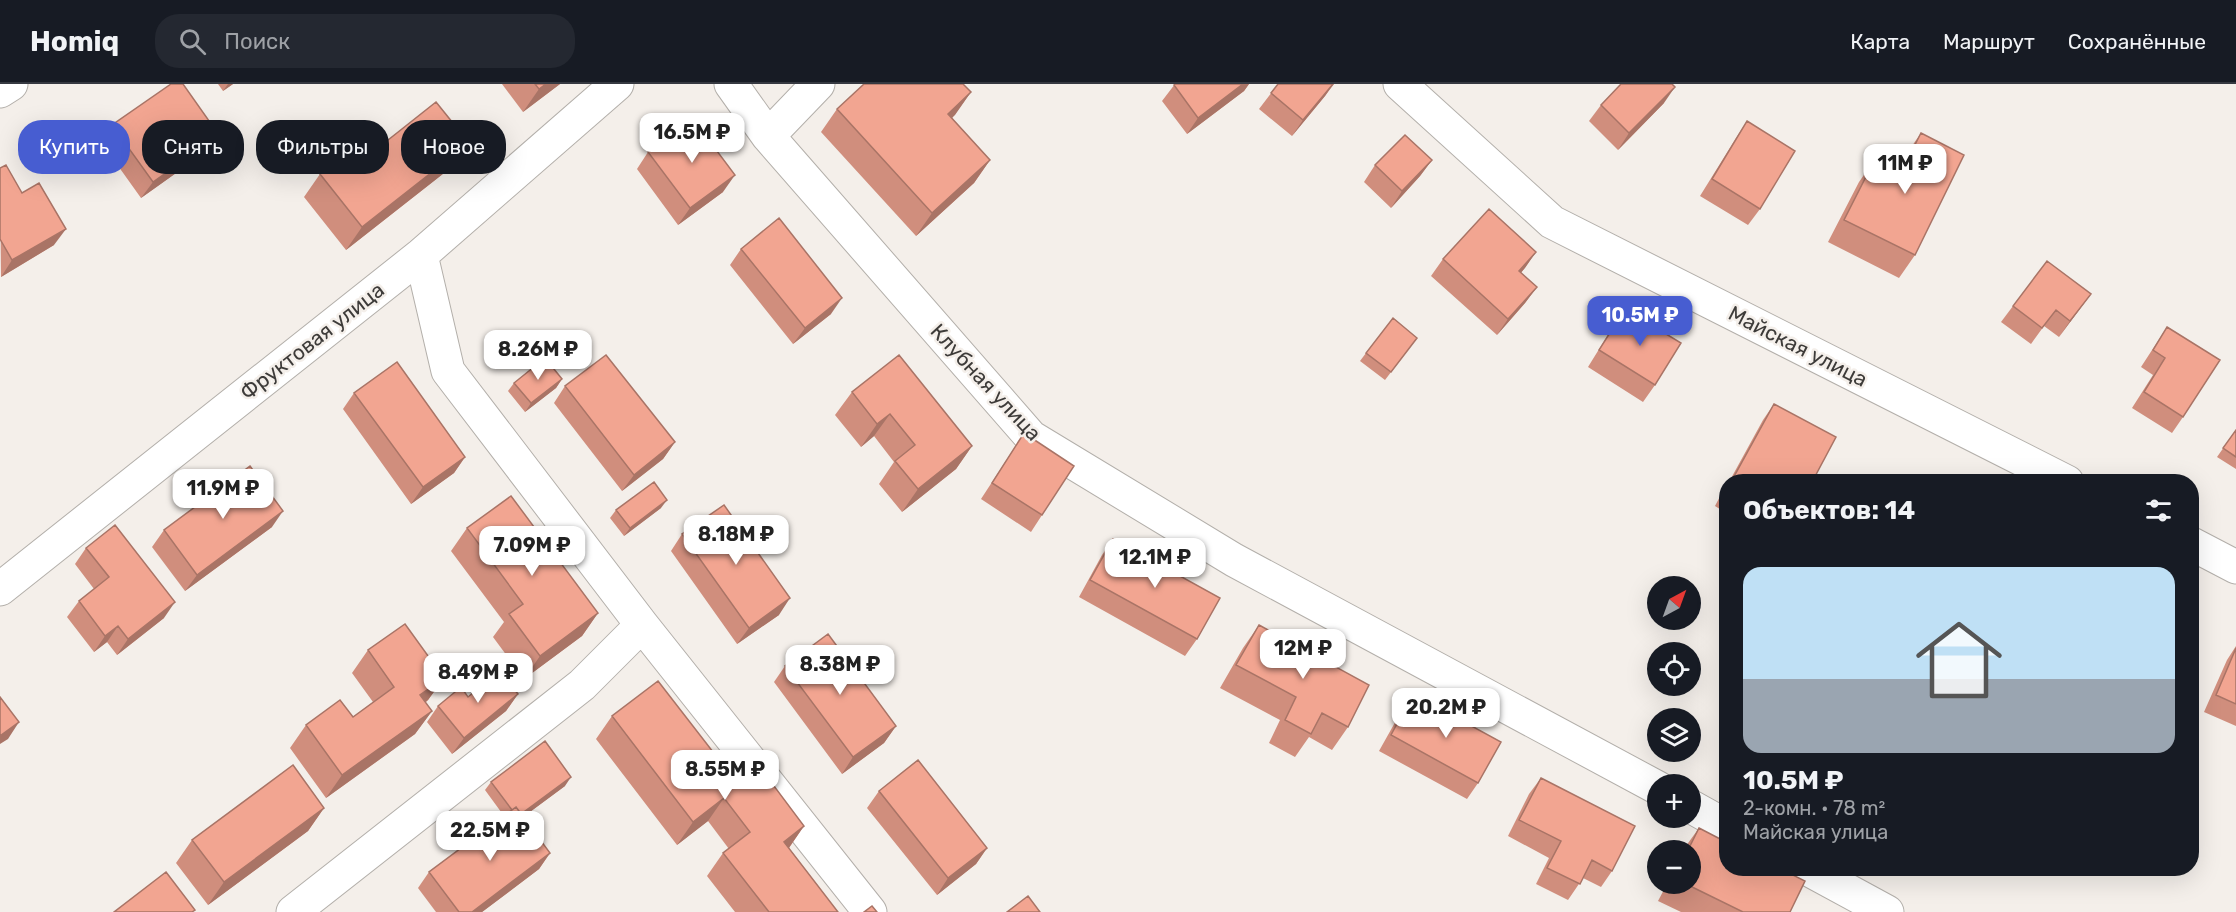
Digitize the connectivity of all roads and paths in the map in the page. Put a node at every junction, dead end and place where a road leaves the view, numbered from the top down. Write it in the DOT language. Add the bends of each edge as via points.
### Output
graph roads {
  1 [pos="10,84"];
  2 [pos="617,84"];
  3 [pos="731,84"];
  4 [pos="818,84"];
  5 [pos="1400,84"];
  6 [pos="0,91"];
  7 [pos="768,136"];
  8 [pos="421,255"];
  9 [pos="2051,474"];
  10 [pos="2199,548"];
  11 [pos="2236,567"];
  12 [pos="0,589"];
  13 [pos="642,625"];
  14 [pos="1647,782"];
  15 [pos="1701,812"];
  16 [pos="1719,822"];
  17 [pos="1821,876"];
  18 [pos="293,912"];
  19 [pos="870,912"];
  20 [pos="1887,912"];
  1 -- 6 [label="street"];
  2 -- 8 [label="street, Фруктовая улица"];
  3 -- 7 [label="street, Клубная улица"];
  4 -- 7 [label="street"];
  5 -- 9 [label="street, Майская улица" via="1552,222"];
  7 -- 14 [label="street, Клубная улица" via="1031,437 1233,561"];
  8 -- 12 [label="street, Фруктовая улица"];
  8 -- 13 [label="street" via="448,371"];
  10 -- 11 [label="street"];
  13 -- 18 [label="street" via="582,685"];
  13 -- 19 [label="street"];
  15 -- 16 [label="street"];
  17 -- 20 [label="street"];
}
